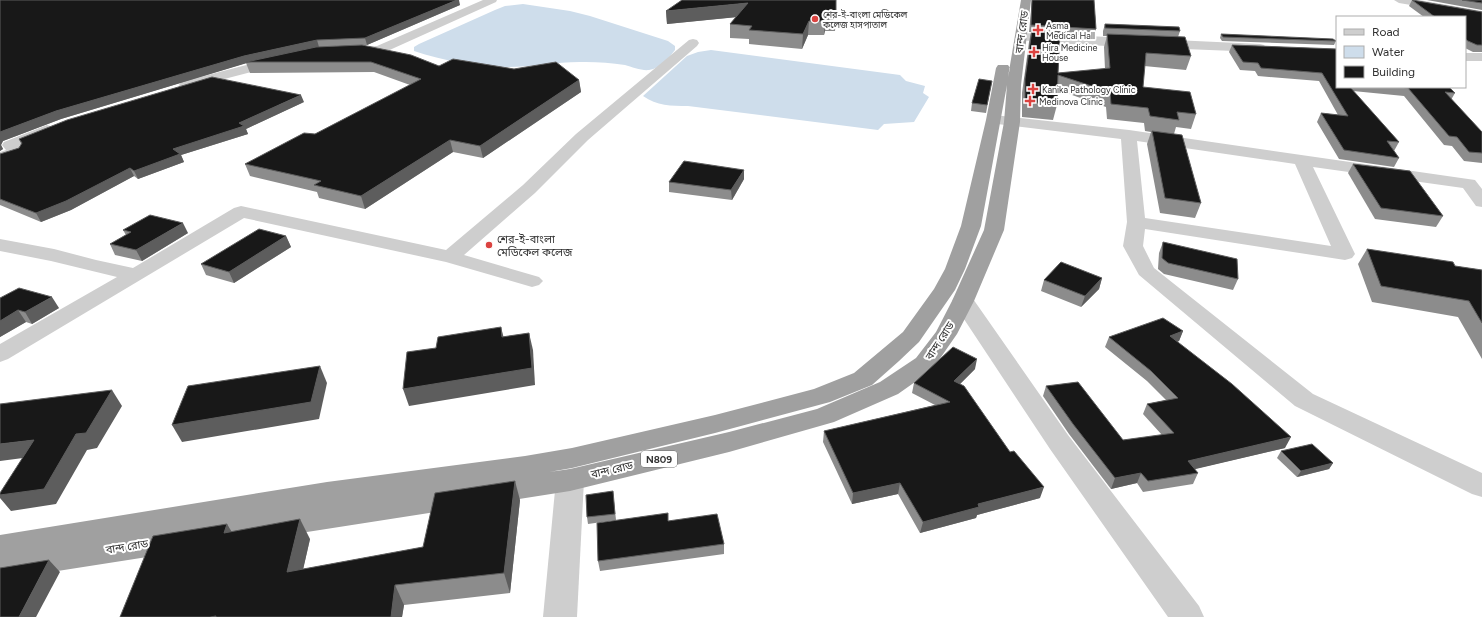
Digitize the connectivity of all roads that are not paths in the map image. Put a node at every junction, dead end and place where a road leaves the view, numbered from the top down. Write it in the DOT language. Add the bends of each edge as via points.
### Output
graph roads {
  1 [pos="492,0"];
  2 [pos="1013,0"];
  3 [pos="1026,0"];
  4 [pos="1399,0"];
  5 [pos="1482,14"];
  6 [pos="1022,37"];
  7 [pos="693,43"];
  8 [pos="1269,48"];
  9 [pos="341,52"];
  10 [pos="1466,57"];
  11 [pos="1482,57"];
  12 [pos="291,58"];
  13 [pos="171,90"];
  14 [pos="1003,121"];
  15 [pos="59,125"];
  16 [pos="1129,135"];
  17 [pos="0,158"];
  18 [pos="1302,160"];
  19 [pos="1475,185"];
  20 [pos="1482,202"];
  21 [pos="1136,222"];
  22 [pos="0,245"];
  23 [pos="450,257"];
  24 [pos="136,275"];
  25 [pos="532,281"];
  26 [pos="963,301"];
  27 [pos="0,354"];
  28 [pos="570,480"];
  29 [pos="1482,486"];
  30 [pos="0,548"];
  31 [pos="0,567"];
  32 [pos="560,617"];
  33 [pos="1187,617"];
  1 -- 9 [label="street" via="379,50"];
  2 -- 14 [label="highway, বান্দ রোড / N809"];
  3 -- 6 [label="highway, বান্দ রোড / N809"];
  4 -- 5 [label="street"];
  6 -- 8 [label="street"];
  6 -- 14 [label="highway, বান্দ রোড / N809" via="1014,85"];
  7 -- 23 [label="street" via="582,137 529,189"];
  10 -- 11 [label="street"];
  12 -- 13 [label="street"];
  14 -- 16 [label="street"];
  14 -- 26 [label="highway, বান্দ রোড / N809" via="994,230"];
  14 -- 30 [label="highway, বান্দ রোড / N809" via="956,269 911,337 863,379 821,396 572,458 327,493"];
  15 -- 17 [label="street" via="10,145 17,152"];
  16 -- 18 [label="street"];
  16 -- 21 [label="street"];
  18 -- 19 [label="street"];
  18 -- 21 [label="street" via="1353,255"];
  19 -- 20 [label="street"];
  21 -- 29 [label="street" via="1133,246 1146,272 1304,400"];
  22 -- 24 [label="street"];
  23 -- 24 [label="street" via="241,212"];
  23 -- 25 [label="street"];
  24 -- 27 [label="street"];
  26 -- 28 [label="highway, বান্দ রোড / N809" via="946,334 924,364 889,388 825,416"];
  26 -- 33 [label="street" via="1060,442"];
  28 -- 31 [label="highway, বান্দ রোড / N809"];
  28 -- 32 [label="street"];
}
